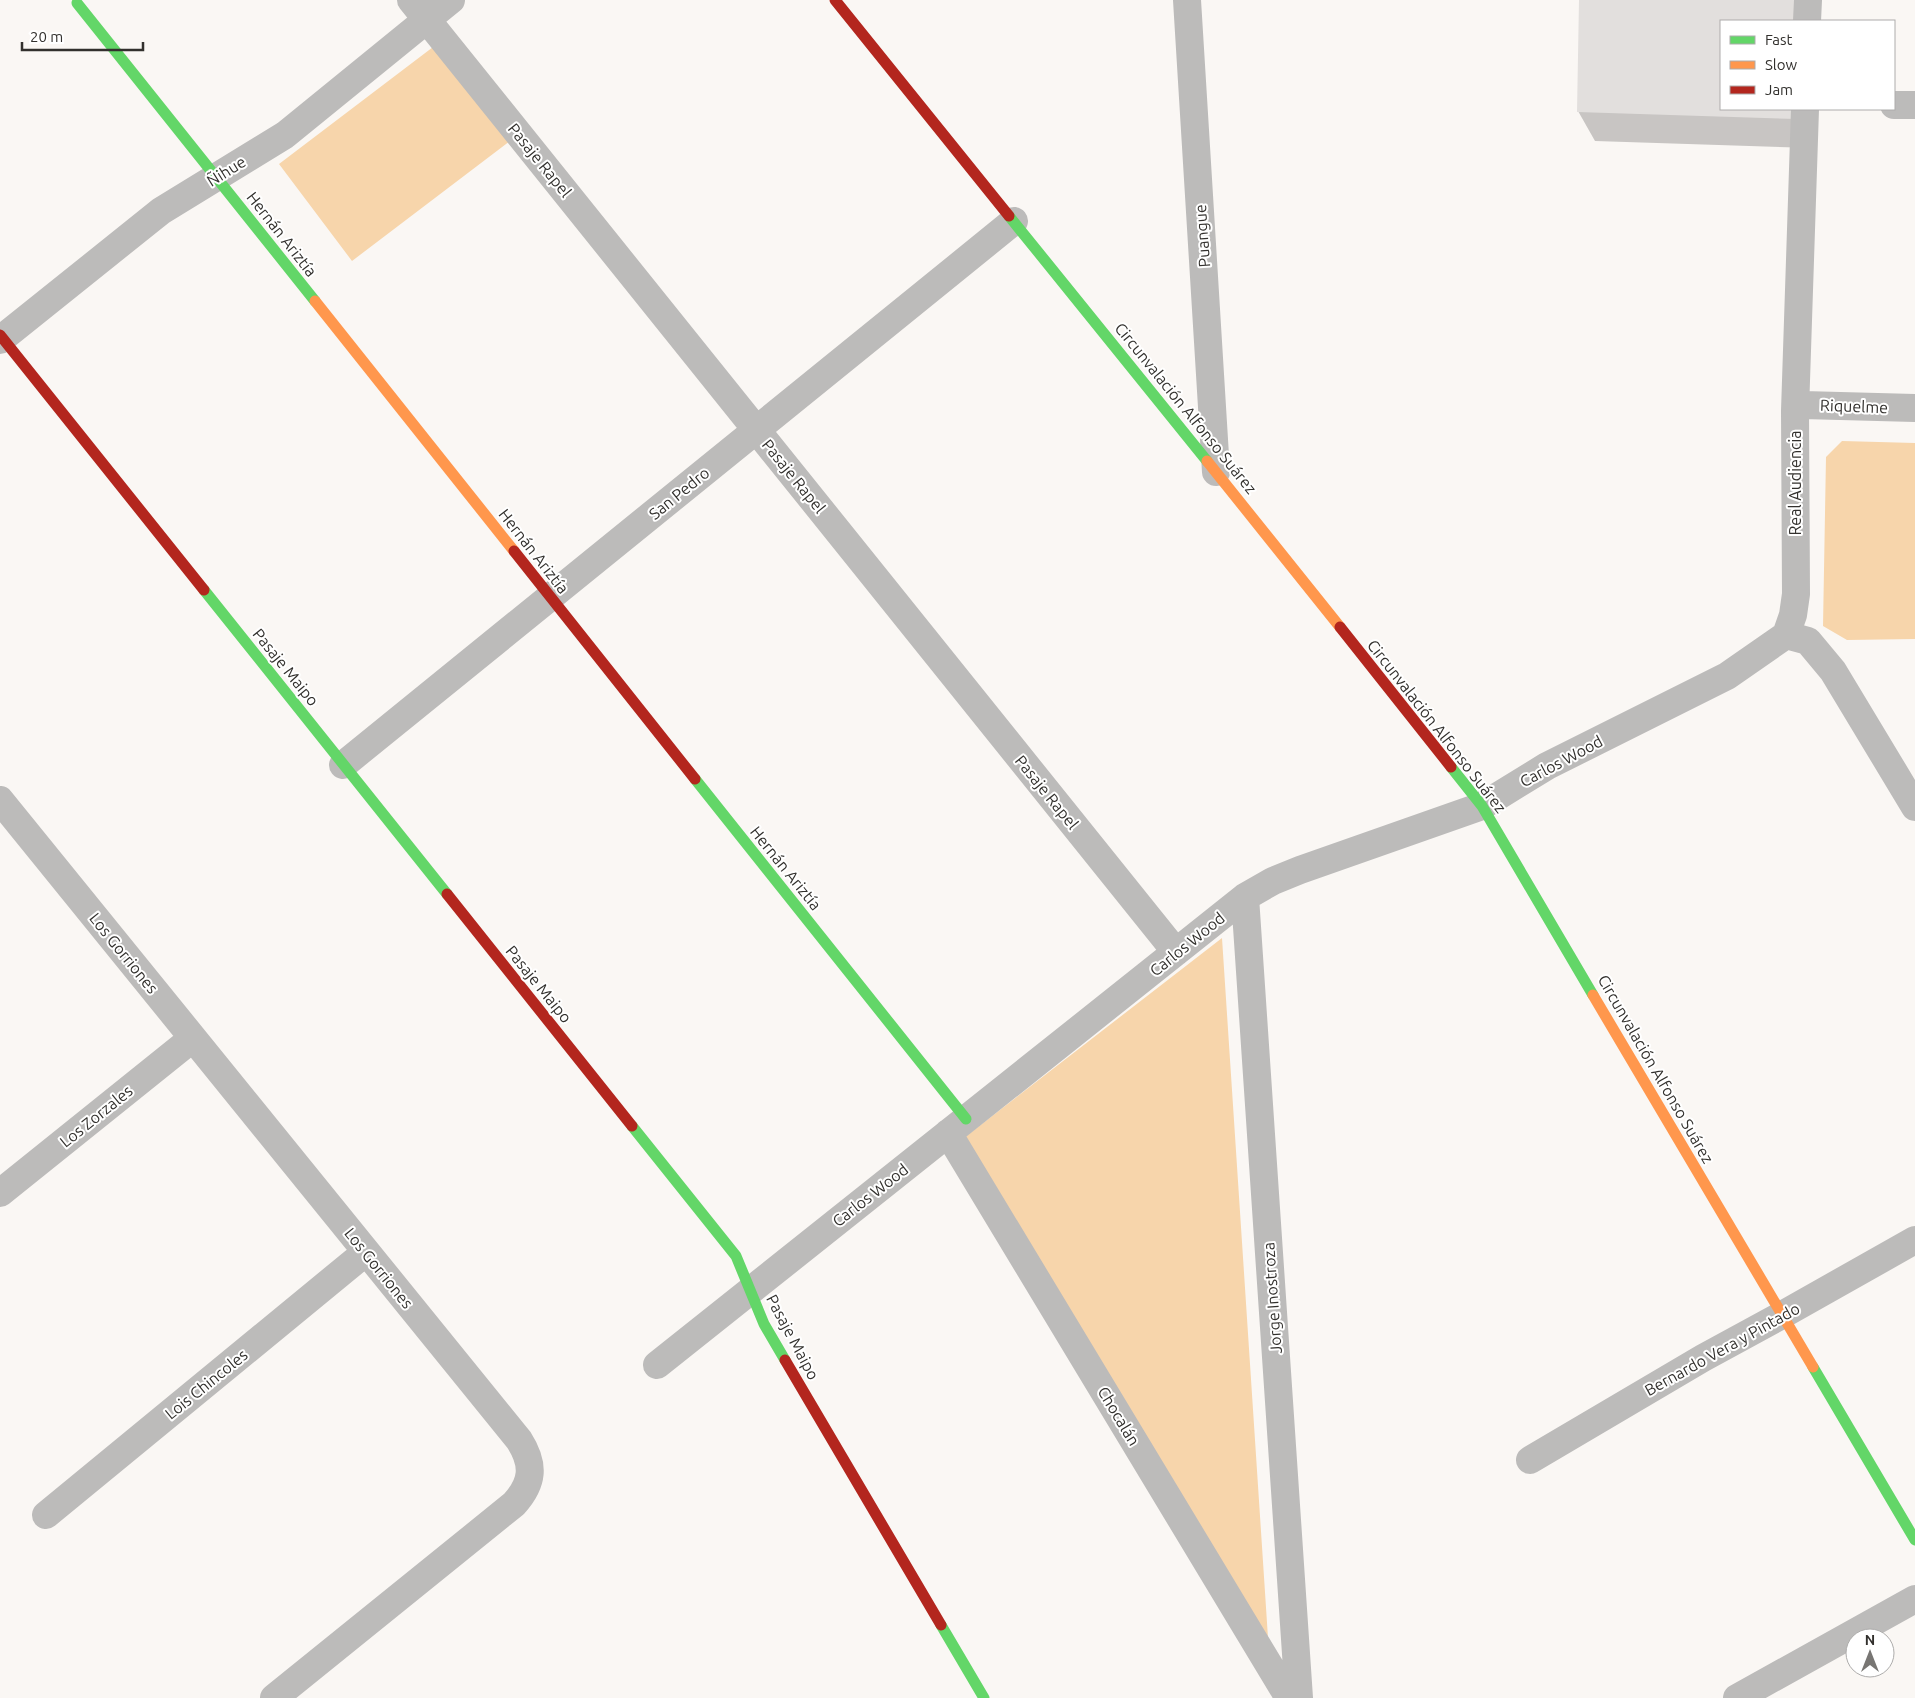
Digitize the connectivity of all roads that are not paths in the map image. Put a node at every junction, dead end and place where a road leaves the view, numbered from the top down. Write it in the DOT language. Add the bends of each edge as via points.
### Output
graph roads {
  1 [pos="451,0"];
  2 [pos="835,0"];
  3 [pos="1187,0"];
  4 [pos="1808,0"];
  5 [pos="77,3"];
  6 [pos="419,10"];
  7 [pos="1807,20"];
  8 [pos="1895,104"];
  9 [pos="1915,105"];
  10 [pos="1804,110"];
  11 [pos="216,178"];
  12 [pos="1014,221"];
  13 [pos="1,338"];
  14 [pos="1915,408"];
  15 [pos="1795,411"];
  16 [pos="757,430"];
  17 [pos="1216,472"];
  18 [pos="550,598"];
  19 [pos="1786,635"];
  20 [pos="343,765"];
  21 [pos="0,800"];
  22 [pos="1482,806"];
  23 [pos="1915,807"];
  24 [pos="1245,897"];
  25 [pos="1176,952"];
  26 [pos="193,1038"];
  27 [pos="957,1126"];
  28 [pos="0,1193"];
  29 [pos="1915,1240"];
  30 [pos="366,1252"];
  31 [pos="750,1290"];
  32 [pos="1782,1315"];
  33 [pos="657,1365"];
  34 [pos="1530,1460"];
  35 [pos="46,1515"];
  36 [pos="1915,1540"];
  37 [pos="1915,1599"];
  38 [pos="274,1698"];
  39 [pos="984,1698"];
  40 [pos="1289,1698"];
  41 [pos="1300,1698"];
  42 [pos="1737,1698"];
  1 -- 6 [label="street, Ñihue"];
  2 -- 12 [label="street, Circunvalación Alfonso Suárez"];
  3 -- 17 [label="street, Puangue"];
  4 -- 7 [label="street"];
  5 -- 11 [label="street, Hernán Ariztía"];
  6 -- 11 [label="street, Ñihue" via="285,135"];
  6 -- 16 [label="street, Pasaje Rapel"];
  8 -- 9 [label="street"];
  10 -- 15 [label="street, Real Audiencia"];
  11 -- 13 [label="street, Ñihue" via="161,211"];
  11 -- 18 [label="street, Hernán Ariztía"];
  12 -- 16 [label="street, San Pedro"];
  12 -- 17 [label="street, Circunvalación Alfonso Suárez"];
  13 -- 20 [label="street, Pasaje Maipo"];
  14 -- 15 [label="street, Riquelme" via="1803,405"];
  15 -- 19 [label="street, Real Audiencia" via="1796,594 1794,615"];
  16 -- 18 [label="street, San Pedro"];
  16 -- 25 [label="street, Pasaje Rapel"];
  17 -- 22 [label="street, Circunvalación Alfonso Suárez"];
  18 -- 20 [label="street, San Pedro"];
  18 -- 27 [label="street, Hernán Ariztía"];
  19 -- 22 [label="street, Carlos Wood" via="1727,676 1547,766"];
  19 -- 23 [label="street" via="1808,641 1833,671"];
  20 -- 31 [label="street, Pasaje Maipo" via="736,1256"];
  21 -- 26 [label="street, Los Gorriones"];
  22 -- 24 [label="street, Carlos Wood" via="1300,870"];
  22 -- 32 [label="street, Circunvalación Alfonso Suárez"];
  24 -- 25 [label="street, Carlos Wood"];
  24 -- 41 [label="street, Jorge Inostroza"];
  25 -- 27 [label="street, Carlos Wood"];
  26 -- 28 [label="street, Los Zorzales"];
  26 -- 30 [label="street, Los Gorriones"];
  27 -- 31 [label="street, Carlos Wood"];
  27 -- 40 [label="street, Chocalán"];
  29 -- 32 [label="street, Bernardo Vera y Pintado"];
  30 -- 35 [label="street, Lois Chincoles"];
  30 -- 38 [label="street, Los Gorriones" via="519,1440 529,1460 528,1484 514,1504"];
  31 -- 33 [label="street, Carlos Wood"];
  31 -- 39 [label="street, Pasaje Maipo" via="764,1324"];
  32 -- 34 [label="street, Bernardo Vera y Pintado"];
  32 -- 36 [label="street, Circunvalación Alfonso Suárez"];
  37 -- 42 [label="street"];
}
